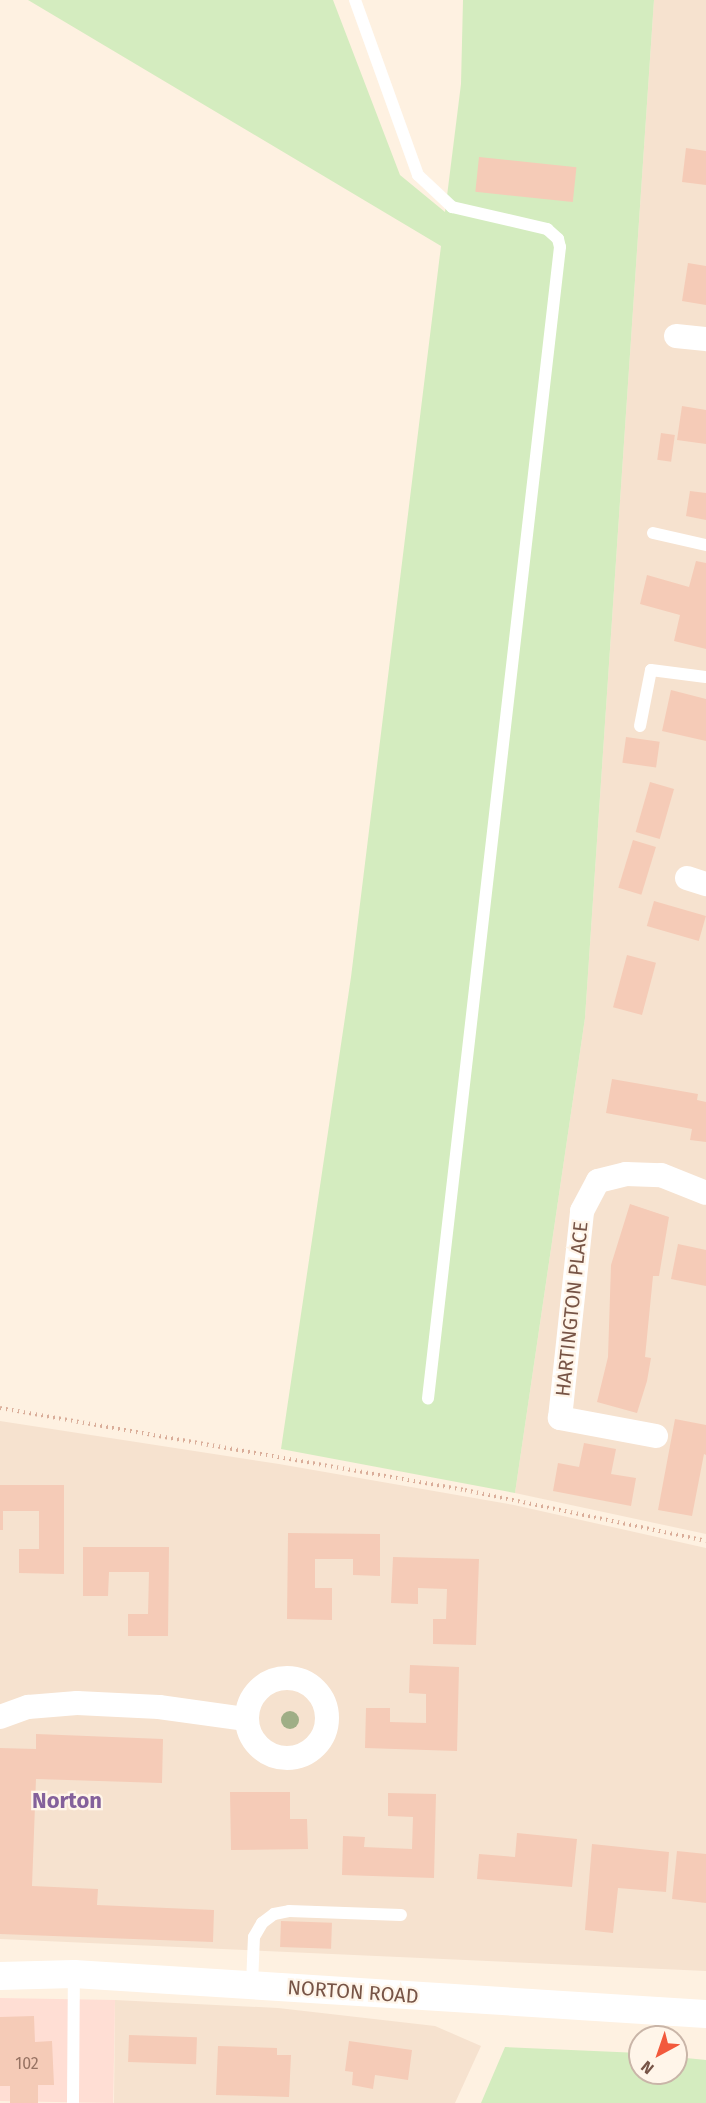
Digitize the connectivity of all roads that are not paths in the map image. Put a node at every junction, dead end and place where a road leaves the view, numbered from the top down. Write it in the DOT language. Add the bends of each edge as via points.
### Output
graph roads {
  1 [pos="355,0"];
  2 [pos="676,336"];
  3 [pos="706,339"];
  4 [pos="653,533"];
  5 [pos="706,545"];
  6 [pos="706,678"];
  7 [pos="640,726"];
  8 [pos="706,1193"];
  9 [pos="428,1398"];
  10 [pos="656,1436"];
  11 [pos="0,1717"];
  12 [pos="246,1719"];
  13 [pos="401,1915"];
  14 [pos="74,1974"];
  15 [pos="0,1976"];
  16 [pos="252,1984"];
  17 [pos="706,2014"];
  18 [pos="73,2103"];
  1 -- 9 [label="lane" via="418,175 452,207 547,229 558,239 560,247"];
  2 -- 3 [label="street"];
  4 -- 5 [label="lane"];
  6 -- 7 [label="lane" via="651,670"];
  8 -- 10 [label="street, HARTINGTON PLACE" via="662,1176 626,1174 598,1181 582,1211 560,1418"];
  11 -- 12 [label="street" via="28,1707 77,1703 159,1707"];
  13 -- 16 [label="lane" via="289,1911 274,1914 262,1923 254,1937"];
  14 -- 15 [label="street, NORTON ROAD"];
  14 -- 16 [label="street, NORTON ROAD"];
  14 -- 18 [label="lane"];
  16 -- 17 [label="street, NORTON ROAD"];
}
